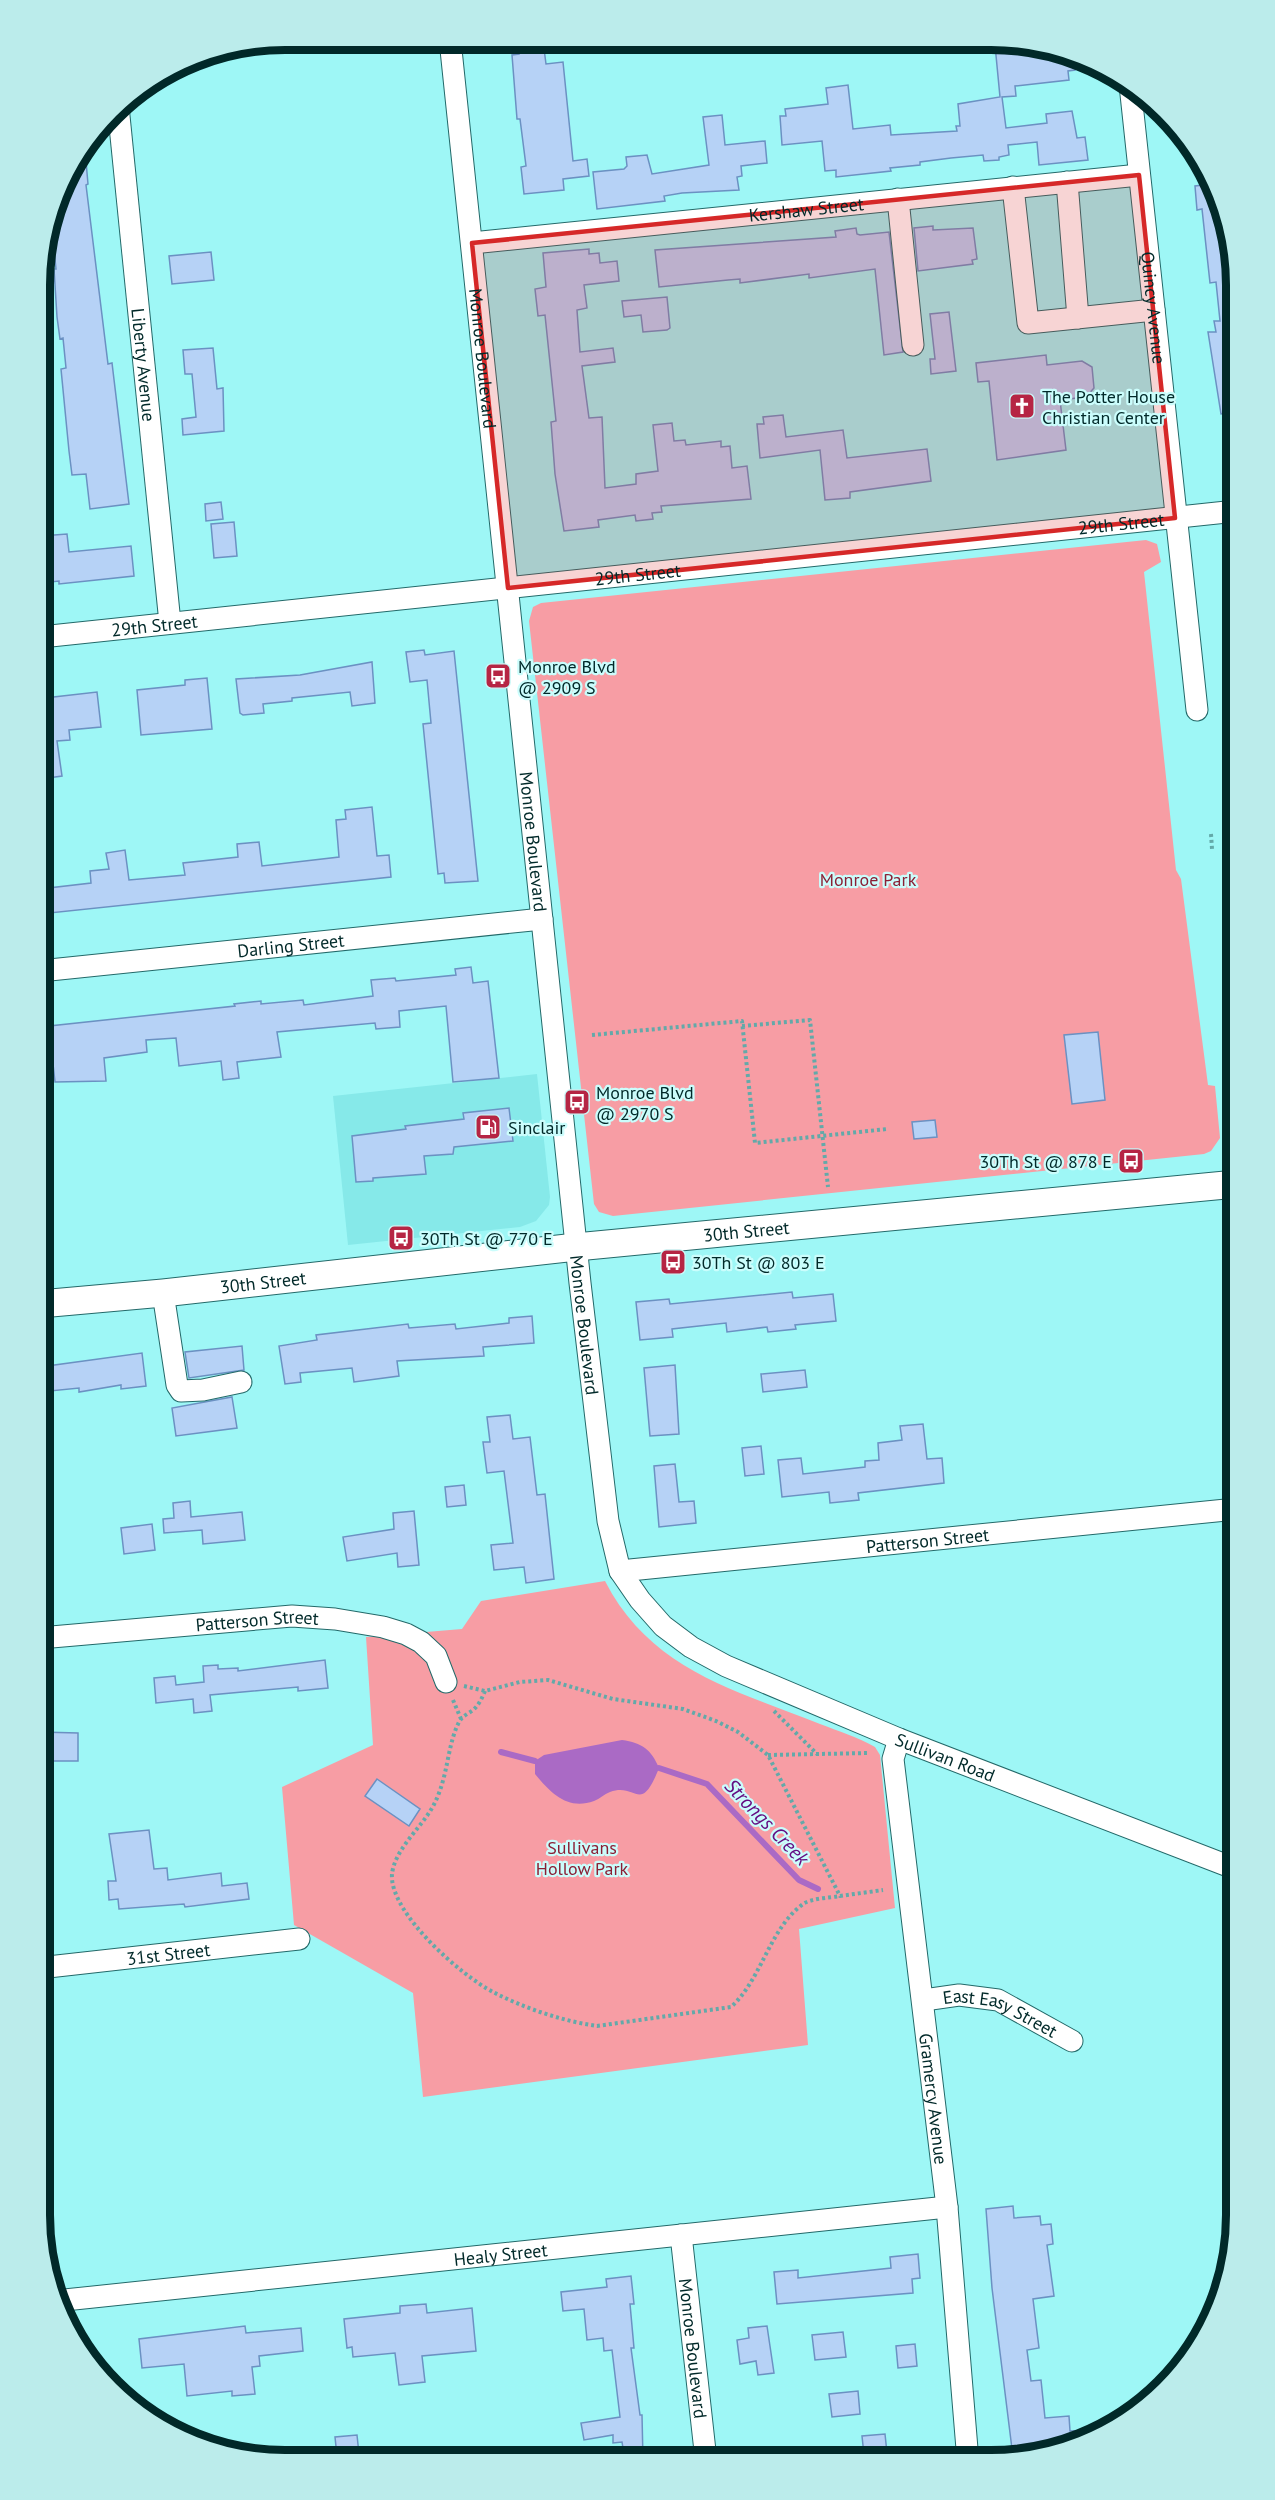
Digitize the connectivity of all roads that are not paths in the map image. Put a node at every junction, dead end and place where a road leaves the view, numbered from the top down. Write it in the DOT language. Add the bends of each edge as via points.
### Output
graph roads {
  1 [pos="451,50"];
  2 [pos="1131,97"];
  3 [pos="119,117"];
  4 [pos="1139,175"];
  5 [pos="1066,182"];
  6 [pos="1013,187"];
  7 [pos="898,199"];
  8 [pos="472,243"];
  9 [pos="1154,310"];
  10 [pos="1078,318"];
  11 [pos="913,345"];
  12 [pos="1226,512"];
  13 [pos="1175,518"];
  14 [pos="508,588"];
  15 [pos="170,623"];
  16 [pos="50,636"];
  17 [pos="1197,710"];
  18 [pos="542,919"];
  19 [pos="50,970"];
  20 [pos="1226,1185"];
  21 [pos="576,1247"];
  22 [pos="163,1293"];
  23 [pos="50,1303"];
  24 [pos="241,1382"];
  25 [pos="1226,1510"];
  26 [pos="620,1571"];
  27 [pos="663,1626"];
  28 [pos="50,1637"];
  29 [pos="446,1682"];
  30 [pos="899,1739"];
  31 [pos="1226,1865"];
  32 [pos="299,1939"];
  33 [pos="50,1967"];
  34 [pos="924,2000"];
  35 [pos="1072,2041"];
  36 [pos="947,2207"];
  37 [pos="681,2235"];
  38 [pos="65,2300"];
  39 [pos="705,2450"];
  40 [pos="967,2450"];
  1 -- 8 [label="street, Monroe Boulevard"];
  2 -- 4 [label="street, Quincy Avenue"];
  3 -- 15 [label="street, Liberty Avenue"];
  4 -- 5 [label="street, Kershaw Street"];
  4 -- 9 [label="street, Quincy Avenue"];
  5 -- 6 [label="street, Kershaw Street"];
  5 -- 10 [label="street"];
  6 -- 7 [label="street, Kershaw Street"];
  6 -- 10 [label="street" via="1028,323"];
  7 -- 8 [label="street, Kershaw Street"];
  7 -- 11 [label="street"];
  8 -- 14 [label="street, Monroe Boulevard"];
  9 -- 10 [label="street"];
  9 -- 13 [label="street, Quincy Avenue"];
  12 -- 13 [label="street, 29th Street"];
  13 -- 14 [label="street, 29th Street"];
  13 -- 17 [label="street, Quincy Avenue"];
  14 -- 15 [label="street, 29th Street"];
  14 -- 18 [label="street, Monroe Boulevard"];
  15 -- 16 [label="street, 29th Street"];
  18 -- 19 [label="street, Darling Street"];
  18 -- 21 [label="street, Monroe Boulevard"];
  20 -- 21 [label="main road, 30th Street"];
  21 -- 22 [label="main road, 30th Street"];
  21 -- 26 [label="street, Monroe Boulevard" via="608,1521"];
  22 -- 23 [label="main road, 30th Street"];
  22 -- 24 [label="street" via="181,1391"];
  25 -- 26 [label="street, Patterson Street"];
  26 -- 27 [label="street, Monroe Boulevard"];
  27 -- 30 [label="street, Sullivan Road" via="726,1666"];
  28 -- 29 [label="street, Patterson Street" via="292,1616 335,1619 383,1627 421,1642 436,1656"];
  30 -- 31 [label="street, Sullivan Road"];
  30 -- 34 [label="street, Gramercy Avenue" via="893,1758"];
  32 -- 33 [label="street, 31st Street"];
  34 -- 35 [label="street, East Easy Street" via="959,1995 998,2000"];
  34 -- 36 [label="street, Gramercy Avenue"];
  36 -- 37 [label="street, Healy Street"];
  36 -- 40 [label="street, Gramercy Avenue"];
  37 -- 38 [label="street, Healy Street"];
  37 -- 39 [label="street, Monroe Boulevard"];
}
